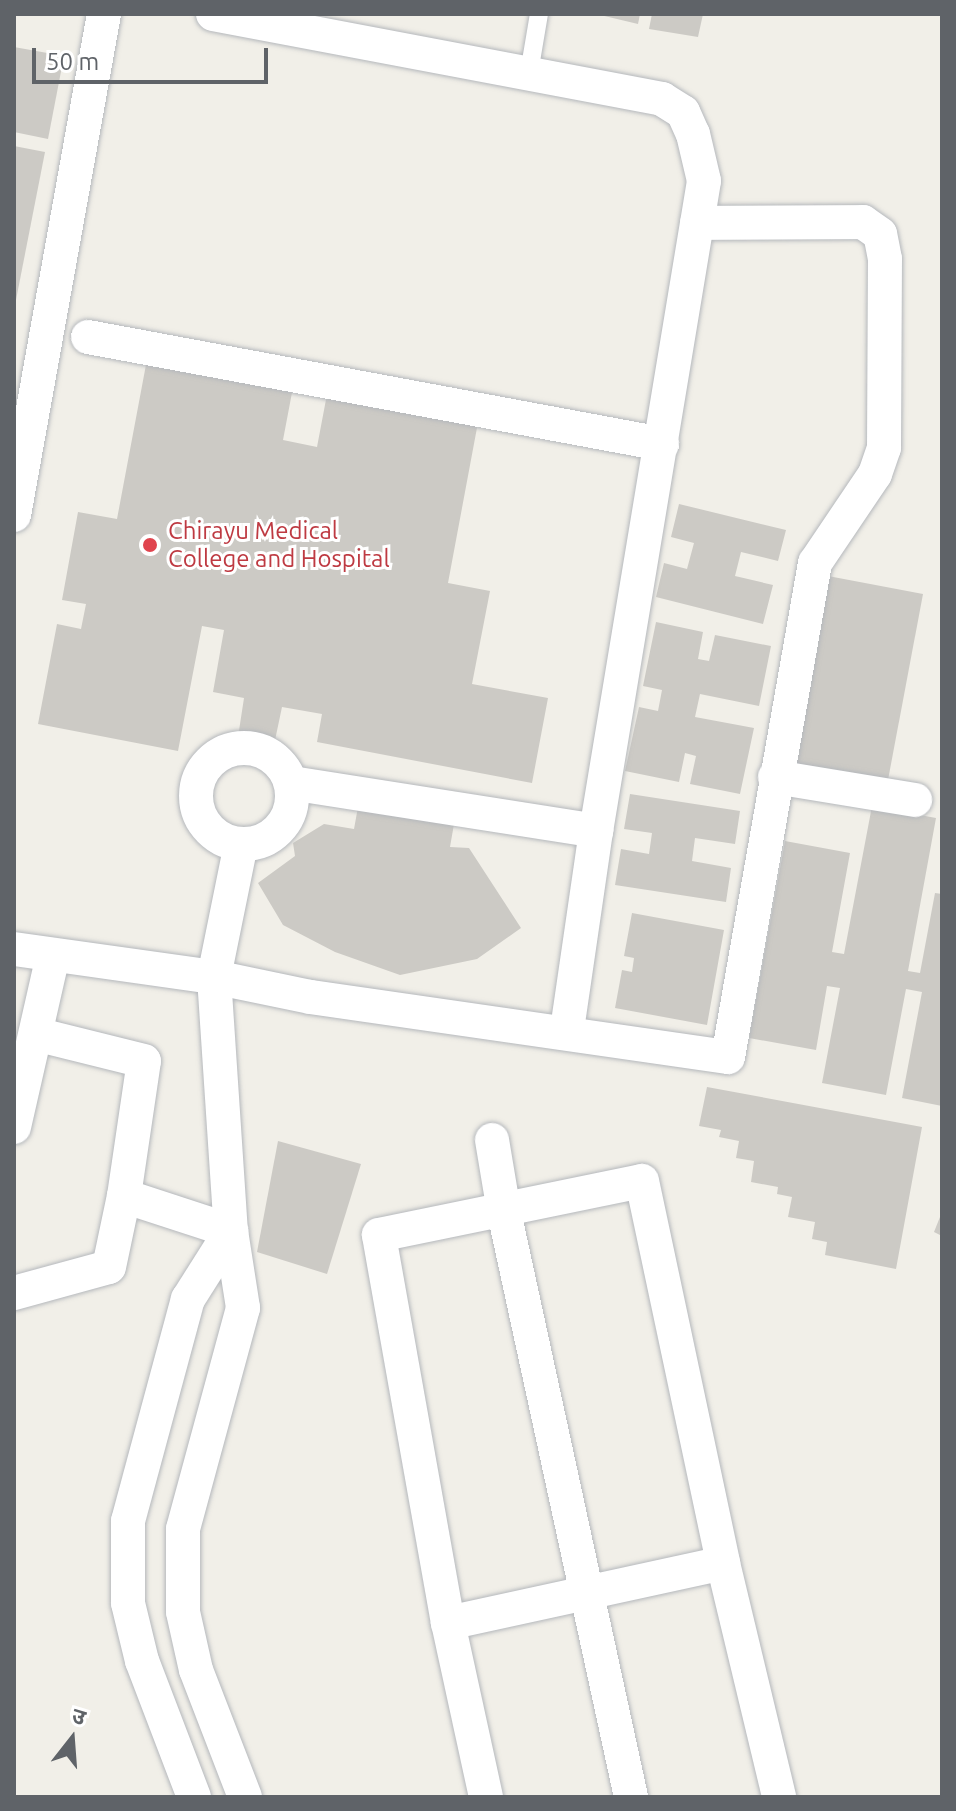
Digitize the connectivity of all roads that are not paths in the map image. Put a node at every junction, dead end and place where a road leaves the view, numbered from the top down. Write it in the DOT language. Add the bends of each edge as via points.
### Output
graph roads {
  1 [pos="104,14"];
  2 [pos="213,14"];
  3 [pos="539,14"];
  4 [pos="529,73"];
  5 [pos="697,223"];
  6 [pos="88,337"];
  7 [pos="662,444"];
  8 [pos="14,515"];
  9 [pos="775,777"];
  10 [pos="291,783"];
  11 [pos="915,800"];
  12 [pos="596,831"];
  13 [pos="241,844"];
  14 [pos="14,949"];
  15 [pos="53,955"];
  16 [pos="214,977"];
  17 [pos="567,1031"];
  18 [pos="36,1034"];
  19 [pos="14,1127"];
  20 [pos="492,1140"];
  21 [pos="124,1196"];
  22 [pos="504,1212"];
  23 [pos="231,1231"];
  24 [pos="14,1293"];
  25 [pos="723,1563"];
  26 [pos="585,1595"];
  27 [pos="448,1623"];
  28 [pos="194,1797"];
  29 [pos="245,1797"];
  30 [pos="486,1797"];
  31 [pos="631,1797"];
  32 [pos="779,1797"];
  1 -- 8 [label="street"];
  2 -- 4 [label="street"];
  3 -- 4 [label="lane"];
  4 -- 5 [label="street" via="662,99 683,112 704,181"];
  5 -- 7 [label="street"];
  5 -- 9 [label="street" via="863,222 880,234 885,259 884,448 875,474 815,563"];
  6 -- 7 [label="street"];
  7 -- 12 [label="street"];
  9 -- 11 [label="street"];
  9 -- 17 [label="street" via="728,1057"];
  10 -- 12 [label="street"];
  10 -- 13 [label="street" via="290,814 282,826 271,837"];
  10 -- 13 [label="street" via="275,758 261,751 231,749 206,765 195,793 197,808 213,833"];
  12 -- 17 [label="street"];
  13 -- 16 [label="street"];
  14 -- 15 [label="street"];
  15 -- 16 [label="street"];
  15 -- 18 [label="street"];
  16 -- 17 [label="street" via="311,997"];
  16 -- 23 [label="street"];
  18 -- 19 [label="street"];
  18 -- 21 [label="street" via="144,1061"];
  20 -- 22 [label="street"];
  21 -- 23 [label="street"];
  21 -- 24 [label="street" via="109,1267"];
  22 -- 25 [label="street" via="642,1181"];
  22 -- 26 [label="street"];
  22 -- 27 [label="street" via="379,1235"];
  23 -- 28 [label="street" via="188,1299 128,1521 128,1603 142,1661"];
  23 -- 29 [label="street" via="243,1308 183,1529 183,1612 196,1670"];
  25 -- 26 [label="street"];
  25 -- 32 [label="street"];
  26 -- 27 [label="street"];
  26 -- 31 [label="street"];
  27 -- 30 [label="street"];
}
